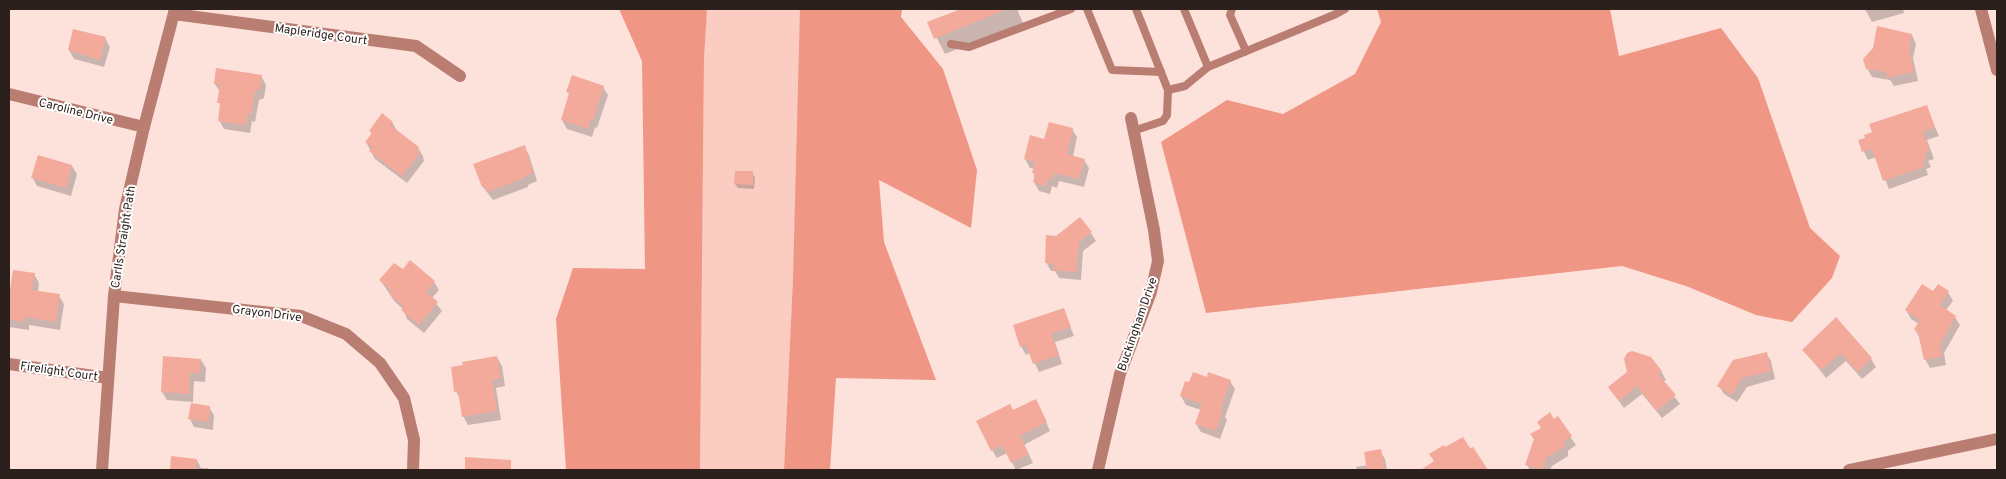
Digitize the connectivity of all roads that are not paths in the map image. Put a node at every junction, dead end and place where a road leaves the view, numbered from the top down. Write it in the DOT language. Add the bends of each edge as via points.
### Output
graph roads {
  1 [pos="1071,9"];
  2 [pos="1087,9"];
  3 [pos="1136,9"];
  4 [pos="1184,9"];
  5 [pos="1232,9"];
  6 [pos="1345,9"];
  7 [pos="1981,9"];
  8 [pos="174,11"];
  9 [pos="951,44"];
  10 [pos="1246,51"];
  11 [pos="1208,66"];
  12 [pos="1997,70"];
  13 [pos="1161,72"];
  14 [pos="460,76"];
  15 [pos="1168,90"];
  16 [pos="9,94"];
  17 [pos="1132,125"];
  18 [pos="144,127"];
  19 [pos="114,296"];
  20 [pos="9,364"];
  21 [pos="108,378"];
  22 [pos="1997,439"];
  23 [pos="102,470"];
  24 [pos="413,470"];
  25 [pos="1098,470"];
  26 [pos="1849,470"];
  1 -- 9 [label="lane" via="969,48"];
  2 -- 13 [label="lane" via="1112,70"];
  3 -- 13 [label="lane"];
  4 -- 11 [label="lane"];
  5 -- 10 [label="lane" via="1230,15"];
  6 -- 10 [label="lane"];
  7 -- 12 [label="street"];
  8 -- 14 [label="street, Mapleridge Court" via="416,46"];
  8 -- 18 [label="street, Carlls Straight Path"];
  10 -- 11 [label="lane"];
  11 -- 15 [label="lane" via="1185,86"];
  13 -- 15 [label="lane"];
  15 -- 17 [label="lane" via="1167,114 1163,121"];
  16 -- 18 [label="street, Caroline Drive"];
  17 -- 25 [label="street, Buckingham Drive" via="1158,261 1151,292 1120,374"];
  18 -- 19 [label="street, Carlls Straight Path" via="125,209"];
  19 -- 21 [label="street, Carlls Straight Path"];
  19 -- 24 [label="street, Grayon Drive" via="301,316 346,334 380,363 404,398 414,440"];
  20 -- 21 [label="street, Firelight Court"];
  21 -- 23 [label="street, Carlls Straight Path"];
  22 -- 26 [label="street"];
}
